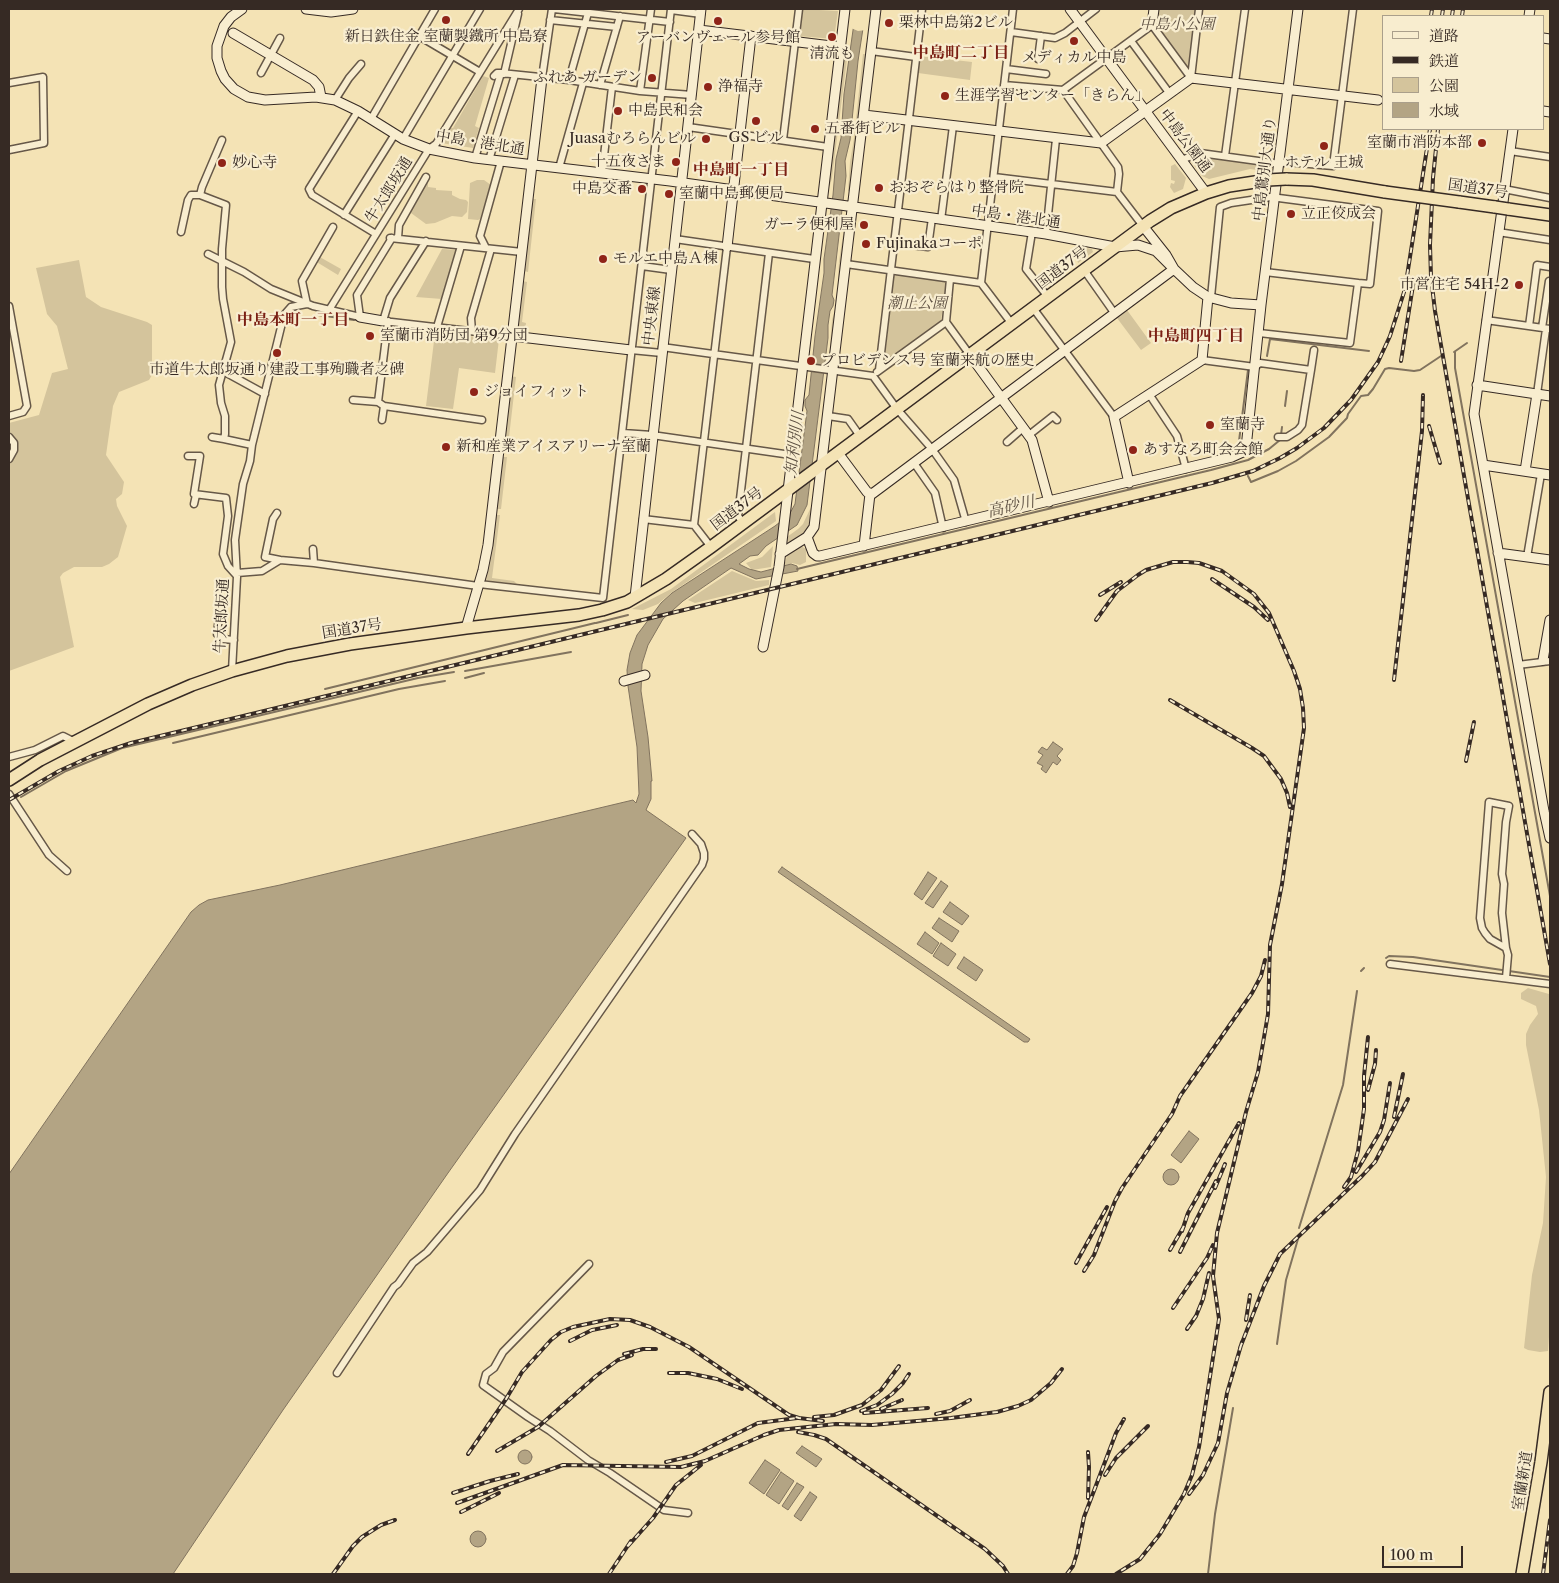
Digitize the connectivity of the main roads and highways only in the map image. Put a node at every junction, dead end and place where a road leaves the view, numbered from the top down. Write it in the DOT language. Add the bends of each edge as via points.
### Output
graph roads {
  1 [pos="1550,214"];
  2 [pos="9,780"];
  3 [pos="1550,1392"];
  4 [pos="1550,1444"];
  5 [pos="1532,1515"];
  6 [pos="1517,1574"];
  7 [pos="1522,1574"];
  8 [pos="1530,1574"];
  1 -- 2 [label="highway, 国道37号, bridge" via="1313,180 1268,180 1206,193 1171,208 1143,226 711,547 666,579 620,605 592,613 314,650 232,671 148,704 40,760"];
  3 -- 5 [label="highway, 室蘭新道"];
  4 -- 8 [label="highway, 室蘭新道"];
  5 -- 6 [label="highway"];
  5 -- 7 [label="highway, 室蘭新道"];
}
